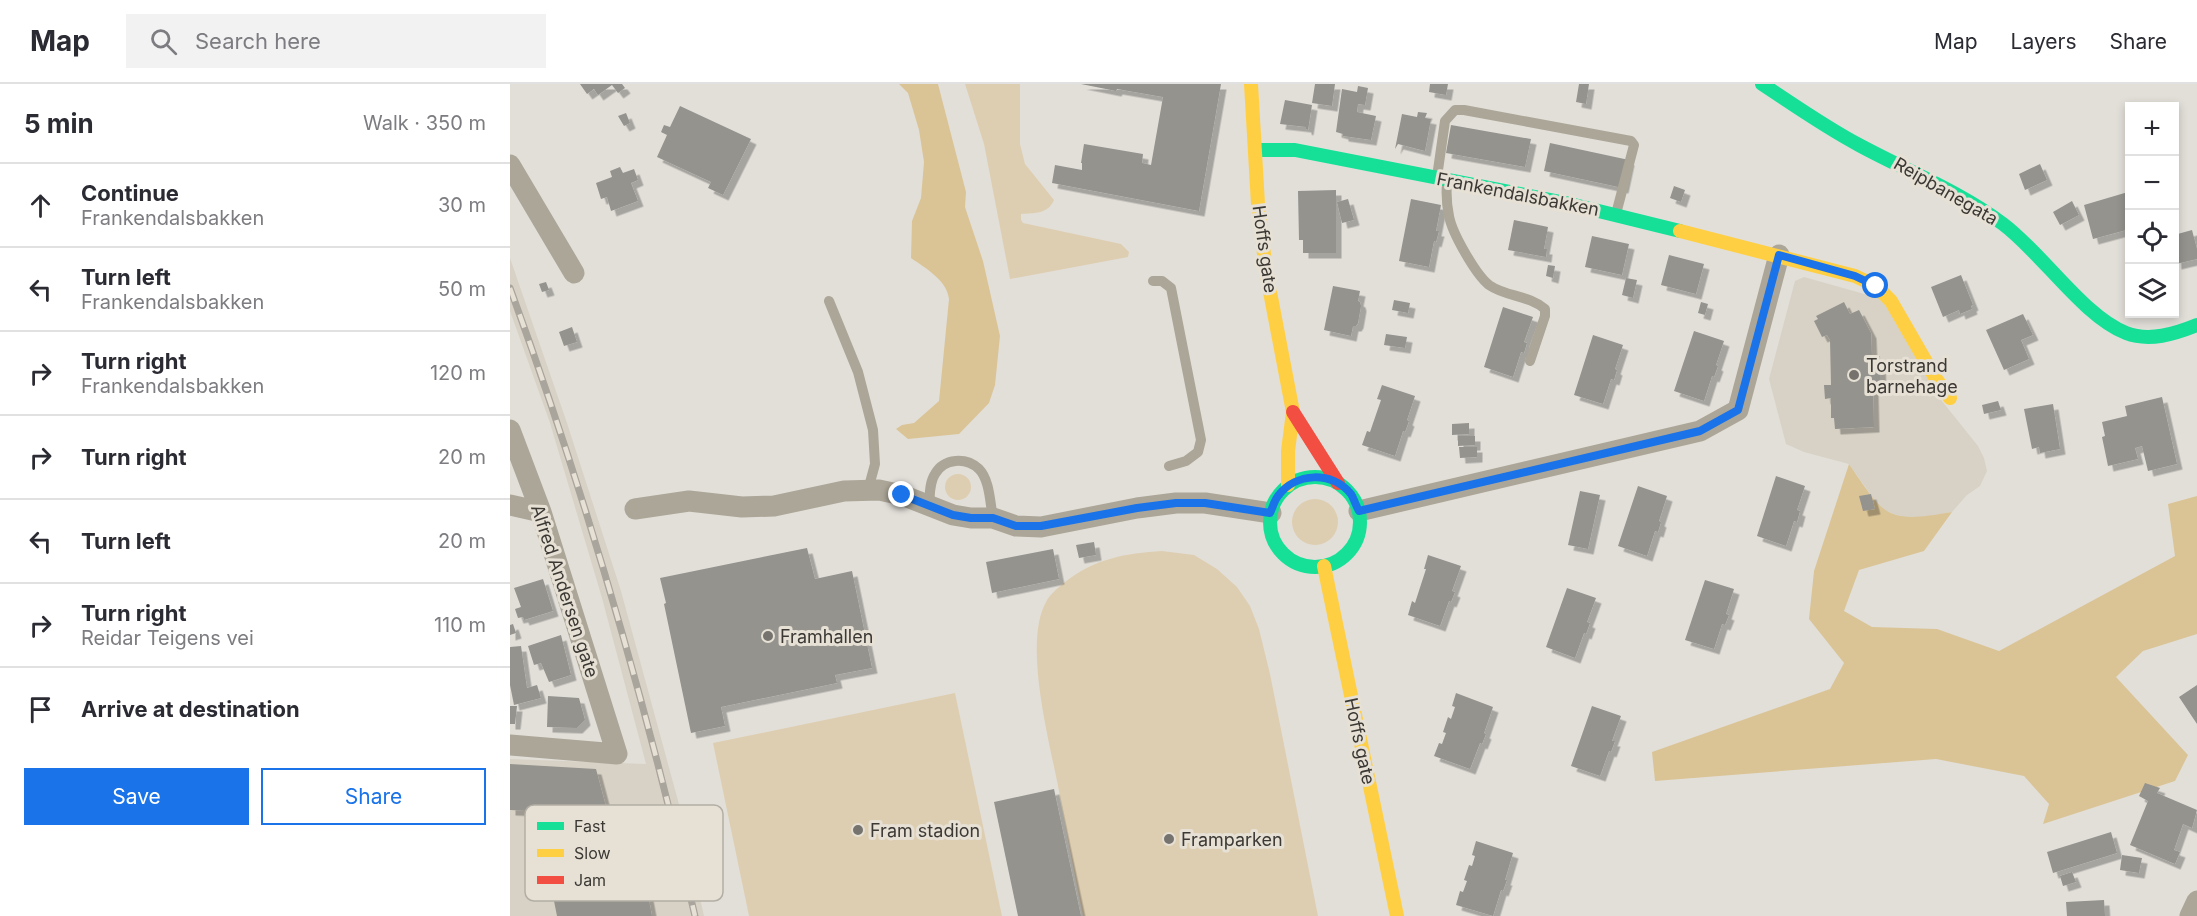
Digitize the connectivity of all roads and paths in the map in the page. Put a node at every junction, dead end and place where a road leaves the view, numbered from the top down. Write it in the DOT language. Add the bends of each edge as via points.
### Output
graph roads {
  1 [pos="1251,84"];
  2 [pos="1762,84"];
  3 [pos="1254,150"];
  4 [pos="510,165"];
  5 [pos="1442,179"];
  6 [pos="1616,214"];
  7 [pos="1779,255"];
  8 [pos="574,273"];
  9 [pos="1153,281"];
  10 [pos="829,301"];
  11 [pos="2197,325"];
  12 [pos="1530,361"];
  13 [pos="1950,398"];
  14 [pos="1293,412"];
  15 [pos="510,430"];
  16 [pos="1169,466"];
  17 [pos="1338,483"];
  18 [pos="1288,485"];
  19 [pos="868,490"];
  20 [pos="510,505"];
  21 [pos="929,506"];
  22 [pos="635,509"];
  23 [pos="1359,511"];
  24 [pos="541,512"];
  25 [pos="1270,513"];
  26 [pos="993,518"];
  27 [pos="1324,566"];
  28 [pos="510,745"];
  29 [pos="2197,900"];
  30 [pos="1397,916"];
  31 [pos="2190,916"];
  1 -- 3 [label="main road, Hoffs gate"];
  2 -- 11 [label="main road, Reipbanegata" via="1835,132 1993,214 2103,320 2127,333 2149,336 2180,333"];
  3 -- 5 [label="main road, Frankendalsbakken" via="1295,150"];
  3 -- 14 [label="main road, Hoffs gate" via="1266,271"];
  4 -- 8 [label="street"];
  5 -- 6 [label="main road, Frankendalsbakken"];
  5 -- 6 [label="lane" via="1445,121 1455,110 1630,141 1634,146"];
  5 -- 12 [label="lane" via="1449,218 1468,259 1489,285 1537,302 1545,309"];
  6 -- 7 [label="main road, Frankendalsbakken"];
  7 -- 13 [label="main road, Frankendalsbakken" via="1855,276 1876,286 1891,301"];
  7 -- 23 [label="street" via="1738,410 1700,431"];
  9 -- 16 [label="lane" via="1162,281 1172,288 1201,440 1198,452"];
  10 -- 19 [label="lane" via="858,372 873,430 875,464"];
  14 -- 17 [label="main road, Hoffs gate"];
  14 -- 18 [label="main road, Hoffs gate"];
  15 -- 24 [label="street, Alfred Andersen gate"];
  17 -- 18 [label="main road" via="1322,477 1304,478"];
  17 -- 23 [label="main road" via="1352,495"];
  18 -- 25 [label="main road"];
  19 -- 21 [label="street" via="902,495"];
  19 -- 22 [label="street" via="844,490 774,506 688,501"];
  20 -- 24 [label="street"];
  21 -- 26 [label="street" via="953,515"];
  21 -- 26 [label="lane" via="935,473 955,460 968,462 980,470 986,483"];
  23 -- 27 [label="main road" via="1359,529 1353,546 1341,558"];
  24 -- 28 [label="street, Alfred Andersen gate" via="617,754"];
  25 -- 26 [label="street" via="1205,503 1176,503 1041,526 1016,526"];
  25 -- 27 [label="main road" via="1271,531 1290,560"];
  27 -- 30 [label="main road, Hoffs gate"];
  29 -- 31 [label="street"];
}
